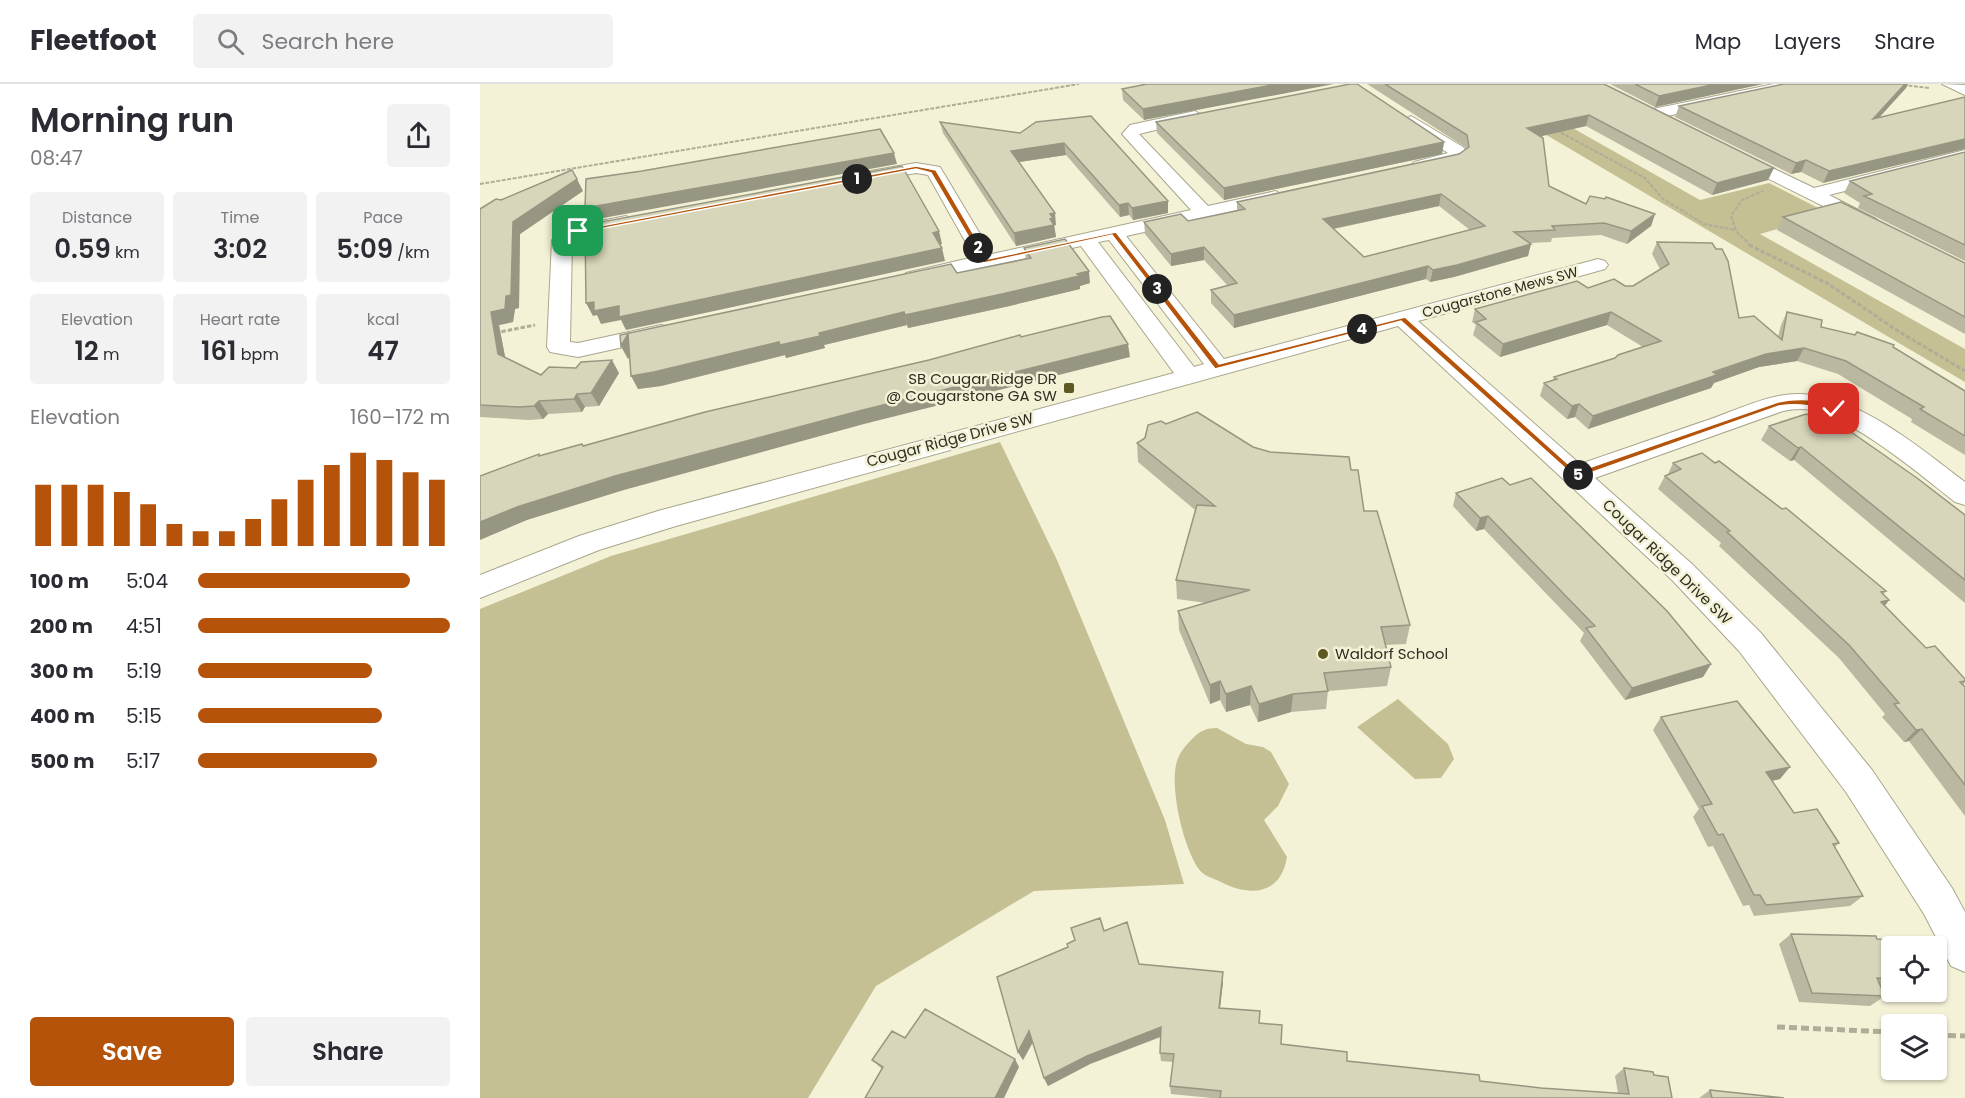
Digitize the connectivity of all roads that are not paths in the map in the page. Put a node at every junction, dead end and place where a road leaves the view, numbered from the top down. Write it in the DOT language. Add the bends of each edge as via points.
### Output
graph roads {
  1 [pos="1796,84"];
  2 [pos="1943,86"];
  3 [pos="1965,90"];
  4 [pos="1215,113"];
  5 [pos="1400,114"];
  6 [pos="1674,125"];
  7 [pos="1717,146"];
  8 [pos="1965,155"];
  9 [pos="1399,170"];
  10 [pos="846,181"];
  11 [pos="1295,193"];
  12 [pos="1812,194"];
  13 [pos="1204,213"];
  14 [pos="648,218"];
  15 [pos="1883,231"];
  16 [pos="1114,233"];
  17 [pos="1086,239"];
  18 [pos="986,261"];
  19 [pos="1598,265"];
  20 [pos="893,282"];
  21 [pos="1403,319"];
  22 [pos="683,327"];
  23 [pos="1218,367"];
  24 [pos="1188,375"];
  25 [pos="1576,475"];
  26 [pos="1965,496"];
  27 [pos="480,587"];
  28 [pos="1965,952"];
  1 -- 6 [label="street" via="1648,112"];
  2 -- 3 [label="street"];
  4 -- 13 [label="street" via="1136,128 1130,134"];
  5 -- 9 [label="street" via="1457,151 1456,158"];
  7 -- 12 [label="street"];
  8 -- 12 [label="street"];
  10 -- 18 [label="street" via="916,168 934,171"];
  11 -- 13 [label="street"];
  12 -- 15 [label="street"];
  13 -- 16 [label="street"];
  14 -- 22 [label="street" via="578,231 562,240 558,347 578,350"];
  16 -- 17 [label="street"];
  16 -- 23 [label="street"];
  17 -- 18 [label="street"];
  17 -- 24 [label="street"];
  18 -- 20 [label="street"];
  19 -- 21 [label="street, Cougarstone Mews SW"];
  21 -- 23 [label="street, Cougar Ridge Drive SW"];
  21 -- 25 [label="street, Cougar Ridge Drive SW"];
  23 -- 24 [label="street, Cougar Ridge Drive SW"];
  24 -- 27 [label="street, Cougar Ridge Drive SW" via="668,518 589,543"];
  25 -- 26 [label="street" via="1795,401 1814,403 1851,417"];
  25 -- 28 [label="street, Cougar Ridge Drive SW" via="1689,579 1750,642 1859,781 1938,901"];
}
